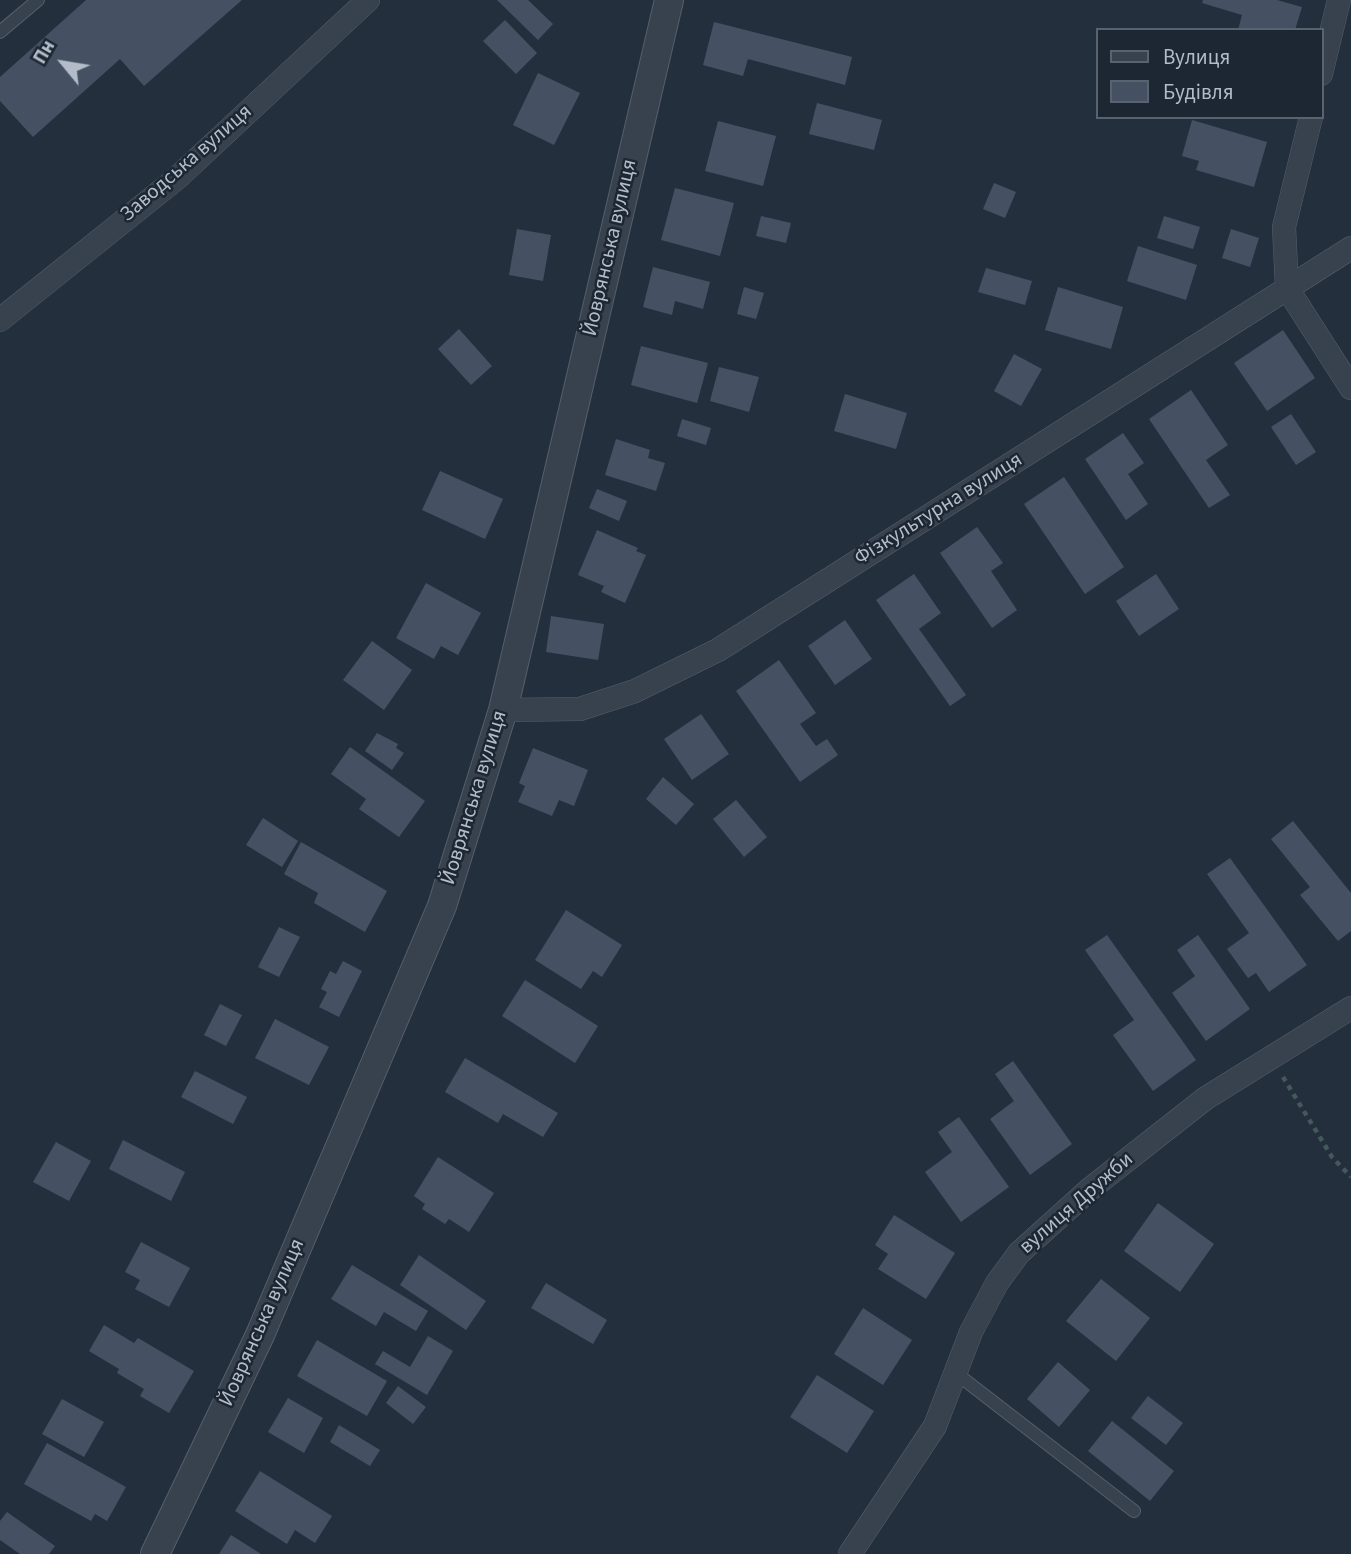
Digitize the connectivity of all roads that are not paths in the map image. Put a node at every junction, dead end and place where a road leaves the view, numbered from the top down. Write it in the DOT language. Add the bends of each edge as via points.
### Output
graph roads {
  1 [pos="38,0"];
  2 [pos="368,0"];
  3 [pos="670,0"];
  4 [pos="1339,0"];
  5 [pos="0,32"];
  6 [pos="1323,66"];
  7 [pos="1311,119"];
  8 [pos="1351,248"];
  9 [pos="1287,288"];
  10 [pos="0,320"];
  11 [pos="1351,388"];
  12 [pos="503,710"];
  13 [pos="1351,1007"];
  14 [pos="957,1374"];
  15 [pos="1134,1511"];
  16 [pos="155,1554"];
  17 [pos="850,1554"];
  1 -- 5 [label="lane"];
  2 -- 10 [label="street, Заводська вулиця" via="176,179"];
  3 -- 12 [label="street, Йоврянська вулиця"];
  4 -- 6 [label="street"];
  7 -- 9 [label="street" via="1284,227"];
  8 -- 9 [label="street, Фізкультурна вулиця"];
  9 -- 11 [label="street"];
  9 -- 12 [label="street, Фізкультурна вулиця" via="718,650 635,691 580,709"];
  12 -- 16 [label="street, Йоврянська вулиця" via="442,906 260,1335"];
  13 -- 14 [label="street, вулиця Дружби" via="1206,1098 1090,1189 1018,1253 971,1332"];
  14 -- 15 [label="lane"];
  14 -- 17 [label="street, вулиця Дружби" via="934,1426"];
}
